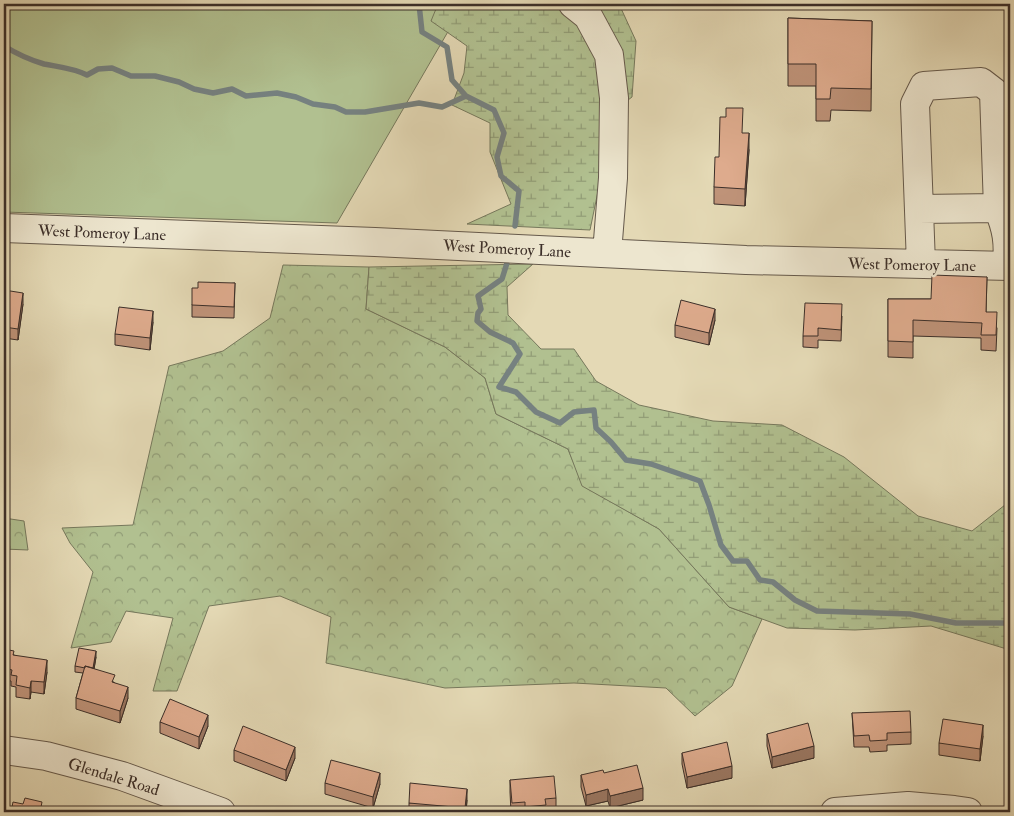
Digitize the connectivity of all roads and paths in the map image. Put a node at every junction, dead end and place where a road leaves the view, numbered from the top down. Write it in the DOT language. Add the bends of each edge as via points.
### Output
graph roads {
  1 [pos="574,4"];
  2 [pos="998,208"];
  3 [pos="920,209"];
  4 [pos="4,228"];
  5 [pos="607,253"];
  6 [pos="921,264"];
  7 [pos="1009,266"];
  8 [pos="4,750"];
  9 [pos="221,812"];
  10 [pos="835,812"];
  11 [pos="968,812"];
  1 -- 5 [label="street" via="588,16 609,55 614,98 613,178"];
  2 -- 3 [label="street"];
  2 -- 3 [label="street" via="994,92 982,82 924,86 915,104"];
  2 -- 7 [label="street" via="1008,243"];
  3 -- 6 [label="street"];
  4 -- 5 [label="street, West Pomeroy Lane"];
  5 -- 6 [label="street, West Pomeroy Lane"];
  6 -- 7 [label="street, West Pomeroy Lane"];
  8 -- 9 [label="street, Glendale Road" via="46,756 122,776"];
  10 -- 11 [label="street" via="908,806"];
}
